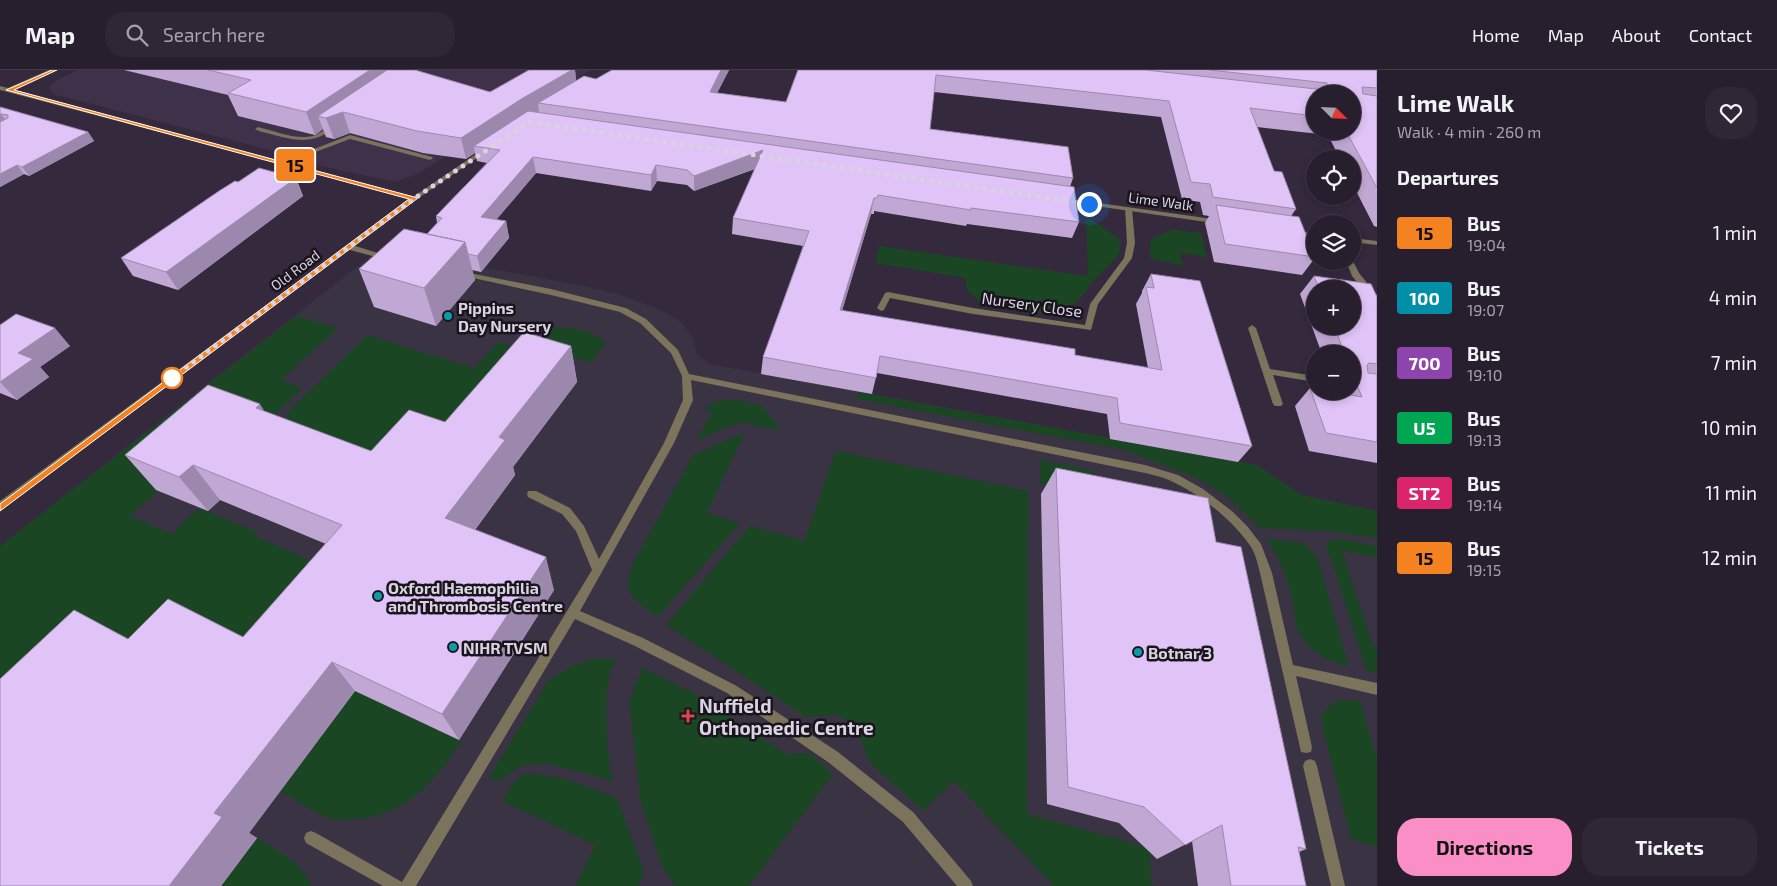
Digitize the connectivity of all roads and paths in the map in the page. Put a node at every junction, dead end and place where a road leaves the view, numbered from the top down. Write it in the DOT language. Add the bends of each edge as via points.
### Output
graph roads {
  1 [pos="54,70"];
  2 [pos="0,88"];
  3 [pos="9,90"];
  4 [pos="343,121"];
  5 [pos="258,129"];
  6 [pos="496,144"];
  7 [pos="430,158"];
  8 [pos="284,162"];
  9 [pos="415,198"];
  10 [pos="1050,198"];
  11 [pos="1128,209"];
  12 [pos="1227,223"];
  13 [pos="1286,231"];
  14 [pos="1306,234"];
  15 [pos="1361,241"];
  16 [pos="1377,243"];
  17 [pos="349,247"];
  18 [pos="400,260"];
  19 [pos="1353,270"];
  20 [pos="457,272"];
  21 [pos="1377,300"];
  22 [pos="881,308"];
  23 [pos="1252,328"];
  24 [pos="1266,371"];
  25 [pos="686,376"];
  26 [pos="1306,378"];
  27 [pos="1278,404"];
  28 [pos="532,494"];
  29 [pos="0,507"];
  30 [pos="598,570"];
  31 [pos="573,613"];
  32 [pos="1288,669"];
  33 [pos="1377,689"];
  34 [pos="1306,748"];
  35 [pos="1310,766"];
  36 [pos="311,838"];
  37 [pos="397,886"];
  38 [pos="408,886"];
  39 [pos="966,886"];
  40 [pos="1338,886"];
  1 -- 3 [label="street"];
  2 -- 3 [label="street"];
  3 -- 8 [label="street"];
  4 -- 5 [label="street" via="320,137 306,140"];
  6 -- 9 [label="street, Old Road"];
  7 -- 8 [label="street" via="350,136"];
  8 -- 9 [label="street"];
  9 -- 17 [label="street, Old Road"];
  10 -- 11 [label="street, Lime Walk"];
  11 -- 12 [label="street, Lime Walk"];
  11 -- 22 [label="street, Nursery Close" via="1131,243 1128,258 1094,304 1088,328 973,311 888,294"];
  13 -- 14 [label="street"];
  15 -- 16 [label="street"];
  17 -- 18 [label="street"];
  17 -- 29 [label="street, Old Road"];
  19 -- 21 [label="street"];
  20 -- 25 [label="street" via="623,310 659,334 675,352"];
  23 -- 24 [label="street"];
  24 -- 26 [label="street"];
  24 -- 27 [label="street"];
  25 -- 30 [label="street" via="688,400 670,443"];
  25 -- 32 [label="street" via="1145,469 1174,478 1222,510 1257,547"];
  28 -- 30 [label="street" via="566,511 580,529"];
  30 -- 31 [label="street"];
  31 -- 38 [label="street"];
  31 -- 39 [label="street" via="639,642 731,690 832,757 908,817"];
  32 -- 33 [label="street"];
  32 -- 34 [label="street"];
  35 -- 40 [label="street"];
  36 -- 37 [label="street"];
}
